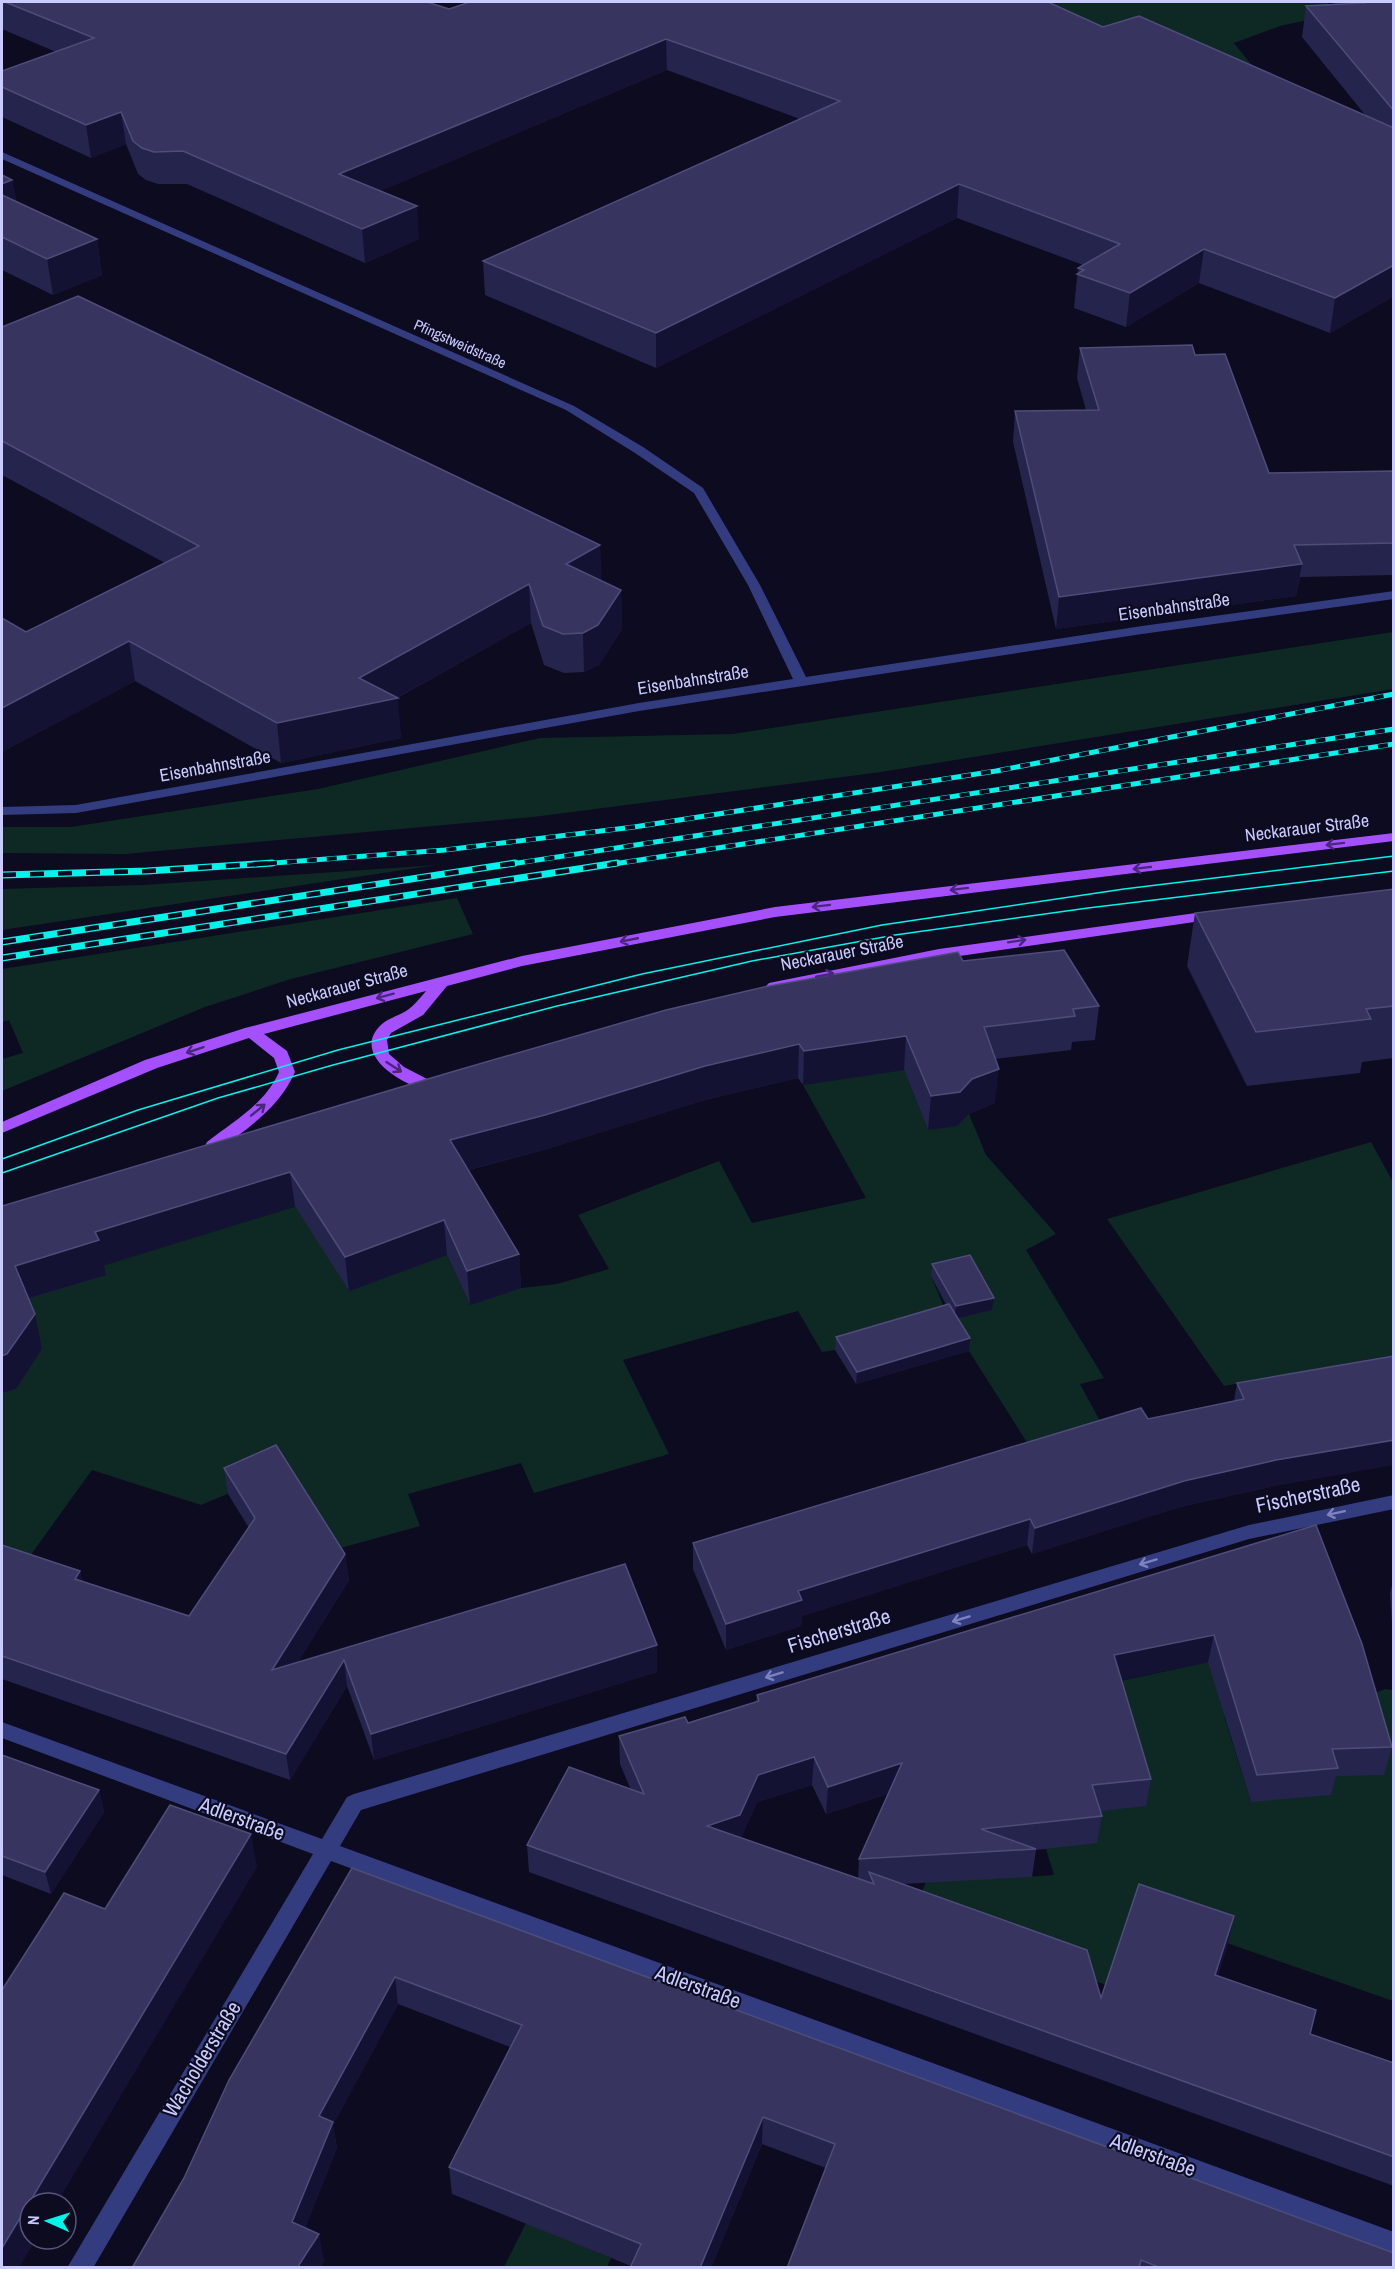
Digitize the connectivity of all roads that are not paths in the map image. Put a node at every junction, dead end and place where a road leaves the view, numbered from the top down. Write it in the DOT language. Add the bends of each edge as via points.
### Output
graph roads {
  1 [pos="2,155"];
  2 [pos="1394,595"];
  3 [pos="801,681"];
  4 [pos="2,811"];
  5 [pos="1394,837"];
  6 [pos="1229,914"];
  7 [pos="442,981"];
  8 [pos="763,988"];
  9 [pos="251,1032"];
  10 [pos="404,1091"];
  11 [pos="2,1128"];
  12 [pos="259,1133"];
  13 [pos="1394,1502"];
  14 [pos="2,1730"];
  15 [pos="326,1850"];
  16 [pos="1394,2244"];
  17 [pos="79,2268"];
  1 -- 3 [label="street, Pfingstweidstraße" via="570,408 639,450 699,491 708,502"];
  2 -- 3 [label="street, Eisenbahnstraße"];
  3 -- 4 [label="street, Eisenbahnstraße" via="76,809"];
  5 -- 7 [label="main road, Neckarauer Straße, one-way" via="775,912"];
  8 -- 6 [label="main road, Neckarauer Straße, one-way" via="934,954"];
  7 -- 9 [label="main road, Neckarauer Straße, one-way"];
  7 -- 10 [label="main road, one-way" via="416,1012 385,1030 380,1039 383,1060 430,1083"];
  9 -- 11 [label="main road, Neckarauer Straße, one-way" via="151,1065"];
  12 -- 9 [label="main road, one-way" via="207,1148 267,1103 287,1072 281,1055"];
  13 -- 15 [label="street, Fischerstraße, one-way" via="1249,1532 354,1803"];
  14 -- 15 [label="street, Adlerstraße"];
  15 -- 16 [label="street, Adlerstraße"];
  15 -- 17 [label="street, Wacholderstraße"];
}
